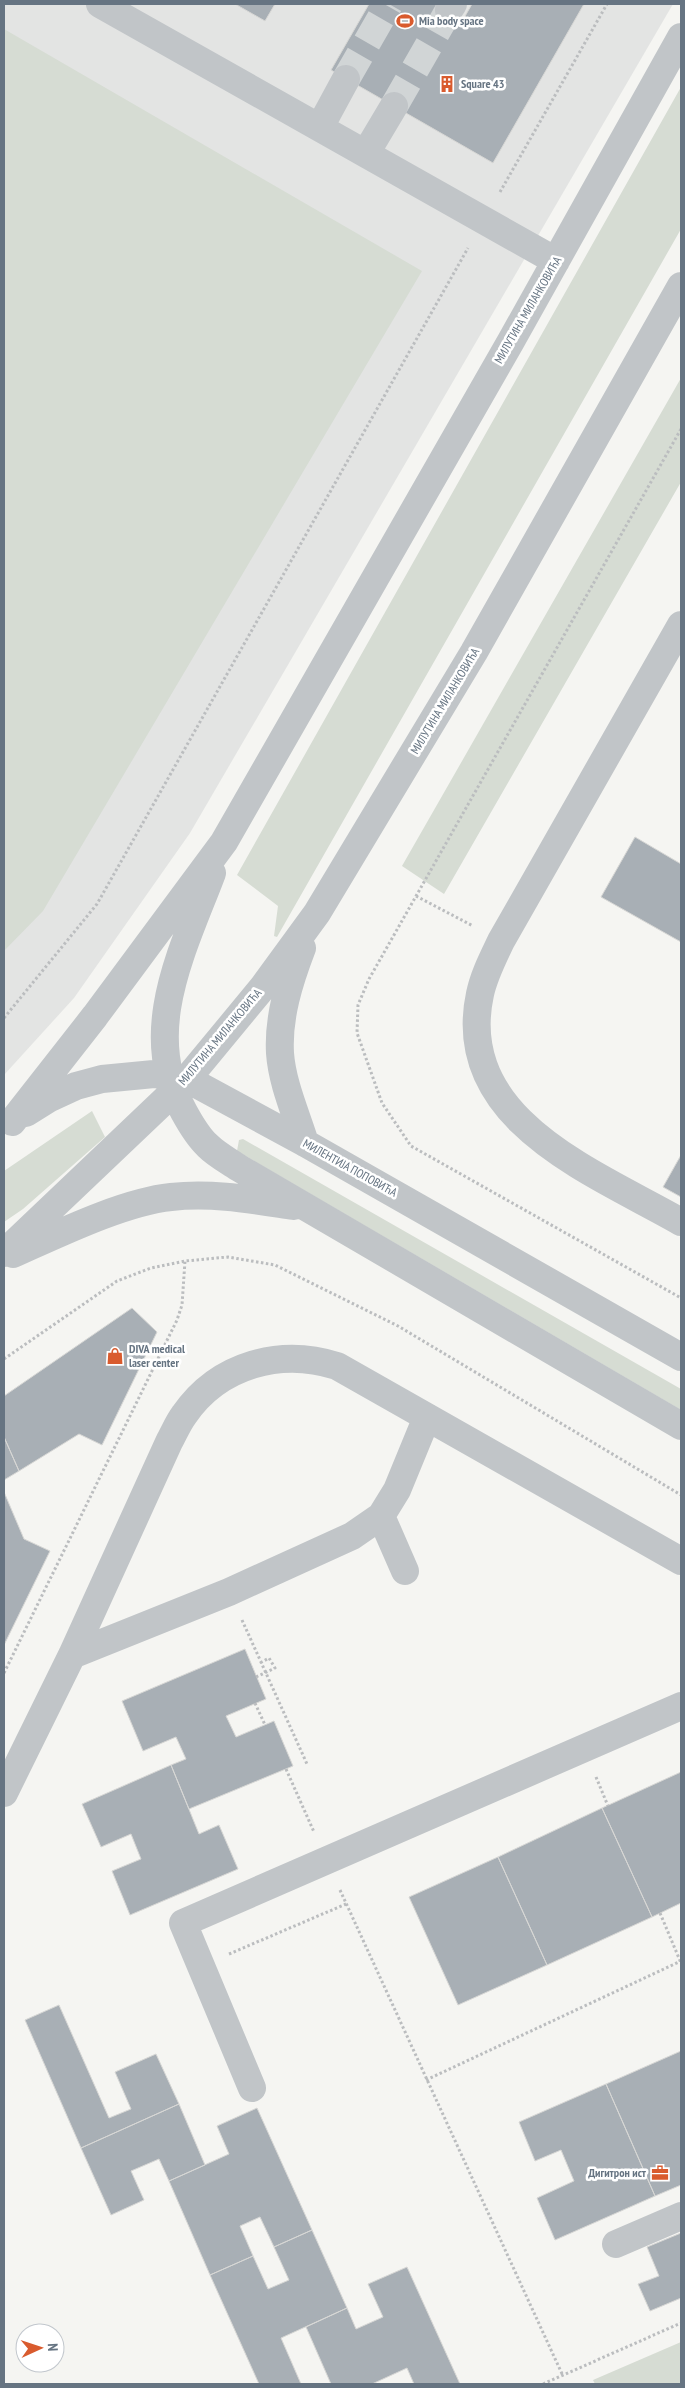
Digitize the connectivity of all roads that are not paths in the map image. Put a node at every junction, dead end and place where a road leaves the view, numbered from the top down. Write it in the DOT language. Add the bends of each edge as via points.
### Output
graph roads {
  1 [pos="100,4"];
  2 [pos="681,37"];
  3 [pos="346,79"];
  4 [pos="394,106"];
  5 [pos="320,127"];
  6 [pos="366,153"];
  7 [pos="556,261"];
  8 [pos="681,286"];
  9 [pos="681,625"];
  10 [pos="224,842"];
  11 [pos="317,913"];
  12 [pos="176,1082"];
  13 [pos="8,1125"];
  14 [pos="305,1143"];
  15 [pos="308,1208"];
  16 [pos="681,1222"];
  17 [pos="4,1253"];
  18 [pos="4,1258"];
  19 [pos="681,1357"];
  20 [pos="427,1417"];
  21 [pos="681,1426"];
  22 [pos="381,1516"];
  23 [pos="681,1561"];
  24 [pos="405,1571"];
  25 [pos="72,1655"];
  26 [pos="681,1706"];
  27 [pos="4,1793"];
  28 [pos="252,2088"];
  29 [pos="681,2216"];
  30 [pos="616,2244"];
  1 -- 5 [label="street"];
  2 -- 7 [label="street, МИЛУТИНА МИЛАНКОВИЋА"];
  3 -- 5 [label="street"];
  4 -- 6 [label="street"];
  5 -- 6 [label="street"];
  6 -- 7 [label="street"];
  7 -- 10 [label="street, МИЛУТИНА МИЛАНКОВИЋА"];
  8 -- 11 [label="street, МИЛУТИНА МИЛАНКОВИЋА" via="474,652"];
  9 -- 16 [label="street" via="501,941 484,977 478,1020 479,1049 492,1086 511,1113 565,1156"];
  10 -- 12 [label="street, МИЛУТИНА МИЛАНКОВИЋА" via="184,946 164,1017 164,1042"];
  10 -- 13 [label="street, МИЛУТИНА МИЛАНКОВИЋА" via="95,1016"];
  11 -- 12 [label="street, МИЛУТИНА МИЛАНКОВИЋА" via="263,987"];
  11 -- 14 [label="street" via="294,970 281,1028 280,1055"];
  12 -- 13 [label="street, МИЛЕНТИЈА ПОПОВИЋА" via="131,1075 102,1079 50,1098"];
  12 -- 14 [label="street, МИЛЕНТИЈА ПОПОВИЋА"];
  12 -- 15 [label="street, МИЛУТИНА МИЛАНКОВИЋА" via="187,1118 209,1147"];
  12 -- 17 [label="street"];
  14 -- 19 [label="street, МИЛЕНТИЈА ПОПОВИЋА"];
  15 -- 18 [label="street" via="251,1200 172,1196 97,1218"];
  15 -- 21 [label="street"];
  20 -- 22 [label="street" via="397,1490"];
  20 -- 23 [label="street"];
  20 -- 25 [label="street" via="337,1366 310,1358 266,1360 232,1372 184,1415"];
  22 -- 24 [label="street"];
  22 -- 25 [label="street" via="352,1536 229,1592"];
  25 -- 27 [label="street"];
  26 -- 28 [label="street" via="182,1923"];
  29 -- 30 [label="street"];
}
